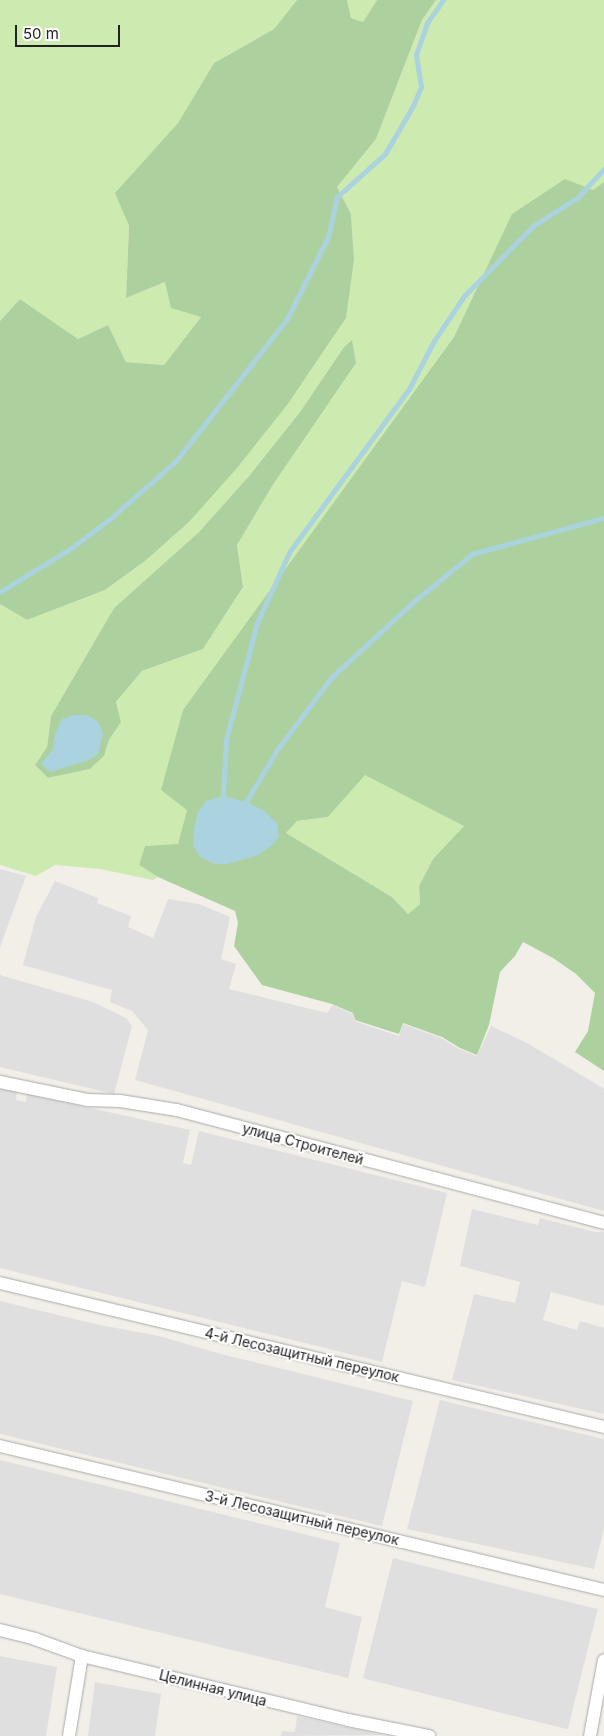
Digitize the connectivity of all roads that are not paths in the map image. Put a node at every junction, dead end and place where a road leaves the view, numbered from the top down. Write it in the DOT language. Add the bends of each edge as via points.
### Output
graph roads {
  1 [pos="0,1082"];
  2 [pos="604,1223"];
  3 [pos="0,1284"];
  4 [pos="604,1427"];
  5 [pos="0,1446"];
  6 [pos="604,1590"];
  7 [pos="0,1630"];
  8 [pos="82,1656"];
  9 [pos="604,1660"];
  10 [pos="69,1736"];
  11 [pos="429,1736"];
  12 [pos="590,1736"];
  1 -- 2 [label="street, улица Строителей" via="88,1100 120,1101 177,1110"];
  3 -- 4 [label="street, 4-й Лесозащитный переулок"];
  5 -- 6 [label="street, 3-й Лесозащитный переулок"];
  7 -- 8 [label="street, Целинная улица"];
  8 -- 10 [label="street"];
  8 -- 11 [label="street, Целинная улица" via="348,1720"];
  9 -- 12 [label="street"];
}
